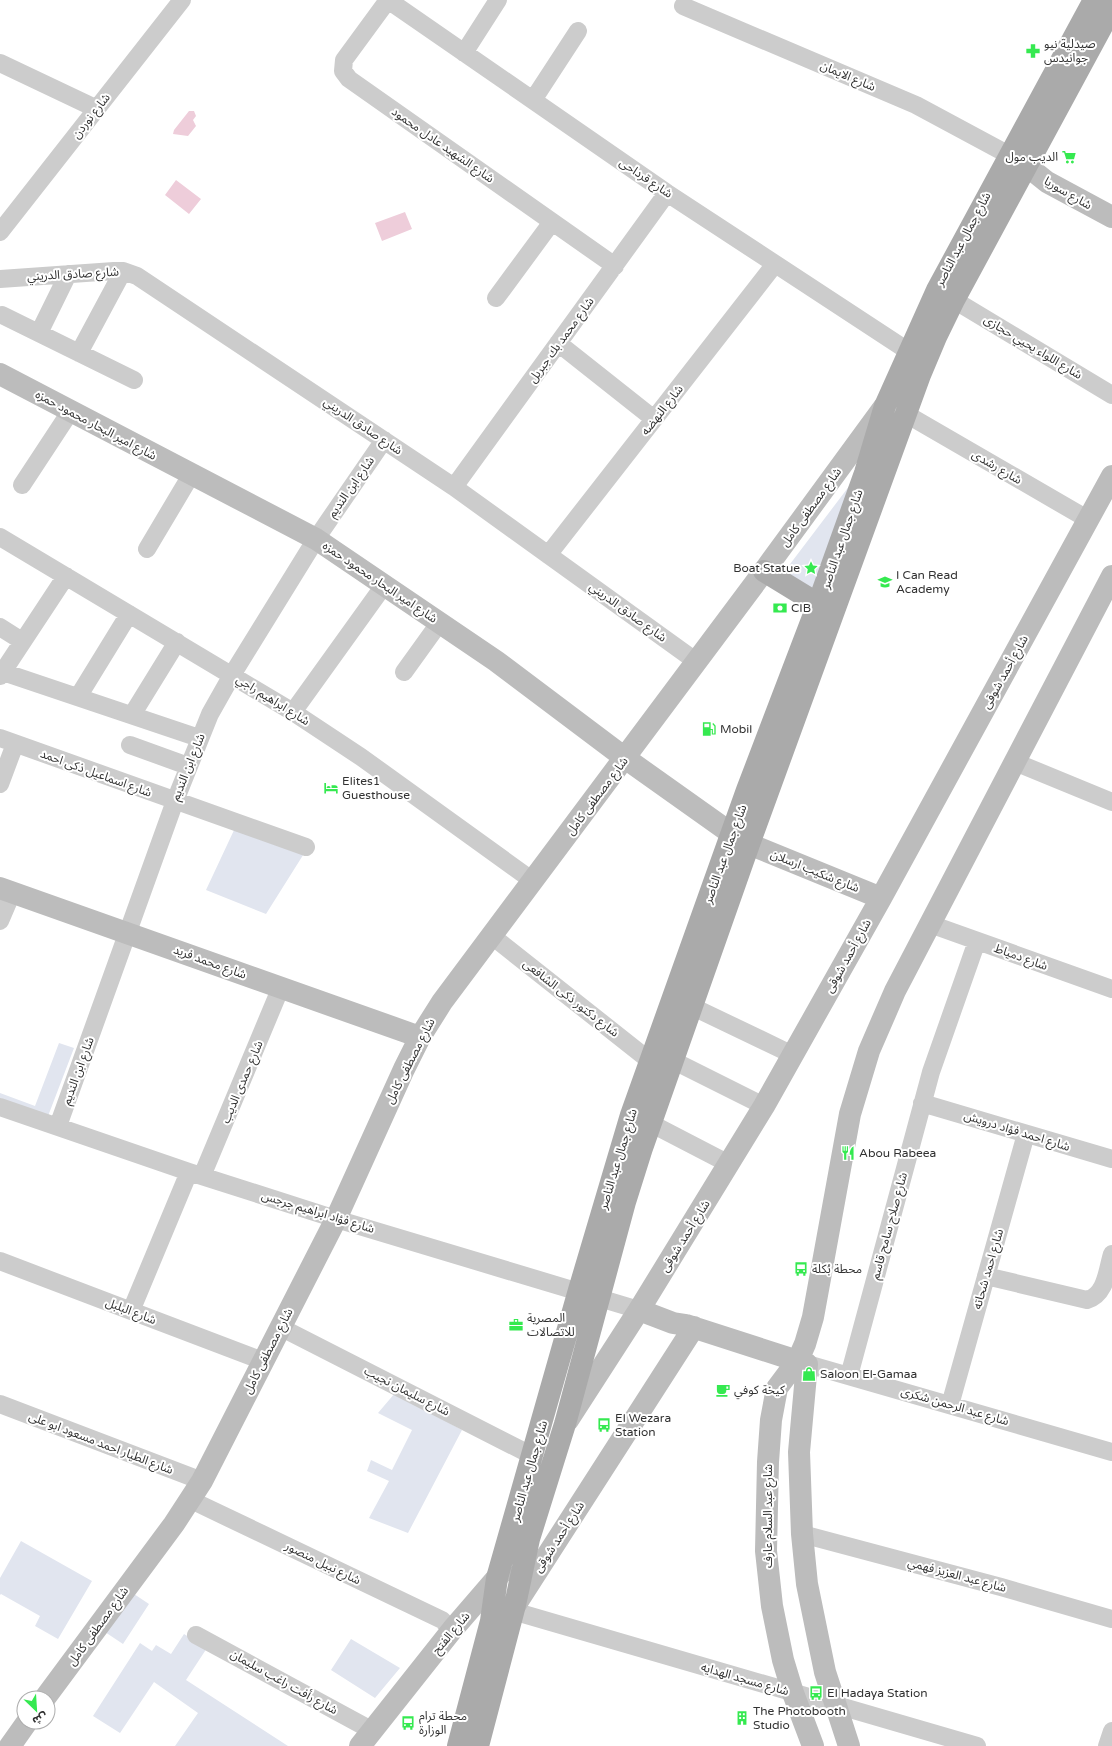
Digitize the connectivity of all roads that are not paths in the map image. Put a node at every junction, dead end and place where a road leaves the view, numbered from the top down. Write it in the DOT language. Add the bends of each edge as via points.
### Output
graph roads {
  1 [pos="182,0"];
  2 [pos="388,0"];
  3 [pos="498,0"];
  4 [pos="1094,0"];
  5 [pos="683,6"];
  6 [pos="1112,8"];
  7 [pos="578,31"];
  8 [pos="464,53"];
  9 [pos="0,63"];
  10 [pos="533,100"];
  11 [pos="97,109"];
  12 [pos="1018,161"];
  13 [pos="667,193"];
  14 [pos="1112,217"];
  15 [pos="552,222"];
  16 [pos="0,232"];
  17 [pos="775,264"];
  18 [pos="615,266"];
  19 [pos="123,271"];
  20 [pos="68,274"];
  21 [pos="0,279"];
  22 [pos="496,298"];
  23 [pos="954,300"];
  24 [pos="2,315"];
  25 [pos="39,333"];
  26 [pos="558,343"];
  27 [pos="908,351"];
  28 [pos="79,353"];
  29 [pos="0,374"];
  30 [pos="134,380"];
  31 [pos="1112,395"];
  32 [pos="885,406"];
  33 [pos="70,412"];
  34 [pos="906,414"];
  35 [pos="654,420"];
  36 [pos="384,440"];
  37 [pos="191,474"];
  38 [pos="1112,476"];
  39 [pos="22,485"];
  40 [pos="454,487"];
  41 [pos="1089,520"];
  42 [pos="0,537"];
  43 [pos="316,539"];
  44 [pos="147,549"];
  45 [pos="548,555"];
  46 [pos="764,571"];
  47 [pos="66,576"];
  48 [pos="1112,576"];
  49 [pos="385,584"];
  50 [pos="826,607"];
  51 [pos="129,614"];
  52 [pos="440,622"];
  53 [pos="0,627"];
  54 [pos="22,641"];
  55 [pos="177,642"];
  56 [pos="697,662"];
  57 [pos="404,672"];
  58 [pos="1,673"];
  59 [pos="232,675"];
  60 [pos="78,697"];
  61 [pos="293,712"];
  62 [pos="132,715"];
  63 [pos="199,738"];
  64 [pos="7,741"];
  65 [pos="130,745"];
  66 [pos="625,758"];
  67 [pos="1015,762"];
  68 [pos="188,766"];
  69 [pos="0,784"];
  70 [pos="174,801"];
  71 [pos="1112,802"];
  72 [pos="740,839"];
  73 [pos="306,847"];
  74 [pos="533,881"];
  75 [pos="6,891"];
  76 [pos="881,898"];
  77 [pos="0,921"];
  78 [pos="930,924"];
  79 [pos="128,933"];
  80 [pos="492,936"];
  81 [pos="977,941"];
  82 [pos="281,987"];
  83 [pos="1112,990"];
  84 [pos="691,1006"];
  85 [pos="420,1037"];
  86 [pos="793,1055"];
  87 [pos="672,1060"];
  88 [pos="650,1061"];
  89 [pos="922,1103"];
  90 [pos="764,1106"];
  91 [pos="0,1107"];
  92 [pos="650,1123"];
  93 [pos="58,1126"];
  94 [pos="1026,1134"];
  95 [pos="1112,1159"];
  96 [pos="729,1164"];
  97 [pos="196,1174"];
  98 [pos="336,1219"];
  99 [pos="1112,1254"];
  100 [pos="0,1261"];
  101 [pos="986,1276"];
  102 [pos="579,1290"];
  103 [pos="600,1297"];
  104 [pos="639,1310"];
  105 [pos="131,1311"];
  106 [pos="280,1327"];
  107 [pos="694,1327"];
  108 [pos="263,1361"];
  109 [pos="802,1362"];
  110 [pos="849,1376"];
  111 [pos="0,1404"];
  112 [pos="950,1405"];
  113 [pos="565,1424"];
  114 [pos="1112,1452"];
  115 [pos="534,1456"];
  116 [pos="202,1481"];
  117 [pos="191,1500"];
  118 [pos="537,1517"];
  119 [pos="802,1534"];
  120 [pos="498,1578"];
  121 [pos="514,1608"];
  122 [pos="1112,1619"];
  123 [pos="452,1630"];
  124 [pos="196,1635"];
  125 [pos="51,1690"];
  126 [pos="793,1693"];
  127 [pos="836,1705"];
  128 [pos="1112,1731"];
  129 [pos="366,1738"];
  130 [pos="458,1746"];
  131 [pos="478,1746"];
  132 [pos="813,1746"];
  133 [pos="849,1746"];
  134 [pos="977,1746"];
  135 [pos="1107,1746"];
  1 -- 11 [label="street, شارع نوردن"];
  2 -- 8 [label="street, شارع قرداحى"];
  2 -- 15 [label="street, شارع الشهيد عادل محمود" via="344,60 343,71"];
  3 -- 8 [label="street"];
  4 -- 12 [label="main road, شارع جمال عبد الناصر"];
  5 -- 12 [label="street, شارع الايمان" via="916,105"];
  6 -- 12 [label="main road, شارع جمال عبد الناصر"];
  7 -- 10 [label="street"];
  8 -- 10 [label="street, شارع قرداحى"];
  9 -- 11 [label="street"];
  10 -- 13 [label="street, شارع قرداحى"];
  11 -- 16 [label="street, شارع نوردن"];
  12 -- 14 [label="street, شارع سوريا" via="1047,182"];
  12 -- 23 [label="main road, شارع جمال عبد الناصر"];
  12 -- 27 [label="main road, شارع جمال عبد الناصر" via="936,290"];
  13 -- 17 [label="street, شارع قرداحى"];
  13 -- 18 [label="street, شارع محمد بك جبريل"];
  15 -- 18 [label="street, شارع الشهيد عادل محمود"];
  15 -- 22 [label="street"];
  17 -- 27 [label="street, شارع قرداحى"];
  17 -- 35 [label="street, شارع النهضه"];
  18 -- 26 [label="street, شارع محمد بك جبريل"];
  19 -- 20 [label="street, شارع صادق الدريني"];
  19 -- 28 [label="street"];
  19 -- 36 [label="street, شارع صادق الدريني" via="137,276 163,292"];
  20 -- 21 [label="street, شارع صادق الدريني"];
  20 -- 25 [label="street"];
  23 -- 31 [label="street, شارع اللواء يحيي حجازى"];
  23 -- 34 [label="main road, شارع جمال عبد الناصر" via="936,336"];
  24 -- 25 [label="street"];
  25 -- 28 [label="street"];
  26 -- 35 [label="street"];
  26 -- 40 [label="street, شارع محمد بك جبريل"];
  27 -- 32 [label="main road, شارع جمال عبد الناصر"];
  28 -- 30 [label="street"];
  29 -- 33 [label="street, شارع امير البحار محمود حمزه"];
  32 -- 46 [label="street, شارع مصطفى كامل"];
  32 -- 50 [label="main road, شارع جمال عبد الناصر"];
  33 -- 37 [label="street, شارع امير البحار محمود حمزه"];
  33 -- 39 [label="street"];
  34 -- 41 [label="street, شارع رشدى"];
  34 -- 50 [label="main road, شارع جمال عبد الناصر"];
  35 -- 45 [label="street, شارع النهضه"];
  36 -- 40 [label="street, شارع صادق الدريني"];
  36 -- 43 [label="street, شارع ابن النديم"];
  37 -- 43 [label="street, شارع امير البحار محمود حمزه"];
  37 -- 44 [label="street"];
  38 -- 41 [label="street, شارع أحمد شوقى"];
  40 -- 45 [label="street, شارع صادق الدريني"];
  41 -- 76 [label="street, شارع أحمد شوقى"];
  42 -- 47 [label="street, شارع ابراهيم راجي"];
  43 -- 49 [label="street, شارع امير البحار محمود حمزه"];
  43 -- 59 [label="street, شارع ابن النديم"];
  45 -- 56 [label="street, شارع صادق الدريني"];
  46 -- 50 [label="main road"];
  46 -- 56 [label="street, شارع مصطفى كامل"];
  47 -- 51 [label="street, شارع ابراهيم راجي"];
  47 -- 54 [label="street"];
  48 -- 67 [label="street"];
  49 -- 52 [label="street, شارع امير البحار محمود حمزه"];
  49 -- 61 [label="street"];
  50 -- 72 [label="main road, شارع جمال عبد الناصر"];
  51 -- 55 [label="street, شارع ابراهيم راجي"];
  51 -- 60 [label="street"];
  52 -- 57 [label="street"];
  52 -- 66 [label="street, شارع امير البحار محمود حمزه"];
  53 -- 54 [label="street"];
  54 -- 58 [label="street"];
  55 -- 59 [label="street, شارع ابراهيم راجي"];
  55 -- 62 [label="street"];
  56 -- 66 [label="street, شارع مصطفى كامل"];
  58 -- 60 [label="street"];
  59 -- 61 [label="street, شارع ابراهيم راجي"];
  59 -- 63 [label="street, شارع ابن النديم"];
  60 -- 62 [label="street"];
  61 -- 74 [label="street, شارع ابراهيم راجي" via="361,757"];
  62 -- 63 [label="street"];
  63 -- 68 [label="street, شارع ابن النديم"];
  64 -- 69 [label="street"];
  64 -- 70 [label="street, شارع اسماعيل ذكى احمد"];
  65 -- 68 [label="street"];
  66 -- 72 [label="street, شارع امير البحار محمود حمزه"];
  66 -- 74 [label="street, شارع مصطفى كامل"];
  67 -- 71 [label="street"];
  67 -- 78 [label="street"];
  68 -- 70 [label="street, شارع ابن النديم"];
  70 -- 73 [label="street, شارع اسماعيل ذكى احمد"];
  70 -- 79 [label="street, شارع ابن النديم"];
  72 -- 76 [label="street, شارع شكيب ارسلان"];
  72 -- 84 [label="main road, شارع جمال عبد الناصر"];
  72 -- 88 [label="main road, شارع جمال عبد الناصر"];
  74 -- 80 [label="street, شارع مصطفى كامل"];
  75 -- 77 [label="street"];
  75 -- 79 [label="street, شارع محمد فريد"];
  76 -- 86 [label="street, شارع أحمد شوقى"];
  78 -- 81 [label="street, شارع دمياط"];
  78 -- 109 [label="street" via="881,1020 859,1082 845,1140 813,1317"];
  79 -- 82 [label="street, شارع محمد فريد"];
  79 -- 93 [label="street, شارع ابن النديم"];
  80 -- 85 [label="street, شارع مصطفى كامل" via="442,1002"];
  80 -- 88 [label="street, شارع دكتور ذكى الشافعى"];
  81 -- 83 [label="street, شارع دمياط"];
  81 -- 89 [label="street, شارع صلاح سامح قاسم"];
  82 -- 85 [label="street, شارع محمد فريد"];
  82 -- 97 [label="street, شارع حمدى الديب"];
  84 -- 86 [label="street"];
  84 -- 87 [label="main road, شارع جمال عبد الناصر"];
  85 -- 98 [label="street, شارع مصطفى كامل"];
  86 -- 90 [label="street, شارع أحمد شوقى"];
  87 -- 90 [label="street"];
  87 -- 92 [label="main road, شارع جمال عبد الناصر"];
  88 -- 102 [label="main road, شارع جمال عبد الناصر" via="618,1156"];
  89 -- 94 [label="street, شارع احمد فؤاد درويش"];
  89 -- 110 [label="street, شارع صلاح سامح قاسم"];
  90 -- 96 [label="street, شارع أحمد شوقى"];
  91 -- 93 [label="street, شارع فؤاد ابراهيم جرجس"];
  92 -- 96 [label="street"];
  92 -- 103 [label="main road, شارع جمال عبد الناصر" via="625,1202"];
  93 -- 97 [label="street, شارع فؤاد ابراهيم جرجس"];
  94 -- 95 [label="street, شارع احمد فؤاد درويش"];
  94 -- 101 [label="street, شارع احمد شحاته"];
  96 -- 104 [label="street, شارع أحمد شوقى"];
  97 -- 98 [label="street, شارع فؤاد ابراهيم جرجس"];
  97 -- 105 [label="street, شارع حمدى الديب"];
  98 -- 102 [label="street, شارع فؤاد ابراهيم جرجس"];
  98 -- 106 [label="street, شارع مصطفى كامل"];
  99 -- 101 [label="street" via="1101,1292 1087,1300"];
  100 -- 105 [label="street, شارع البلبل"];
  101 -- 112 [label="street, شارع احمد شحاته"];
  102 -- 103 [label="street, شارع فؤاد ابراهيم جرجس"];
  102 -- 115 [label="main road, شارع جمال عبد الناصر"];
  103 -- 104 [label="street, شارع فؤاد ابراهيم جرجس"];
  103 -- 113 [label="main road, شارع جمال عبد الناصر"];
  104 -- 107 [label="street, شارع عبد الرحمن شكرى" via="673,1323"];
  104 -- 113 [label="street, شارع أحمد شوقى"];
  105 -- 108 [label="street, شارع البلبل"];
  106 -- 108 [label="street, شارع مصطفى كامل"];
  106 -- 115 [label="street, شارع سليمان نجيب"];
  107 -- 109 [label="street, شارع عبد الرحمن شكرى"];
  107 -- 121 [label="street, شارع أحمد شوقى"];
  108 -- 116 [label="street, شارع مصطفى كامل"];
  109 -- 110 [label="street, شارع عبد الرحمن شكرى"];
  109 -- 119 [label="street" via="799,1452"];
  109 -- 126 [label="street, شارع عبد السلام عارف" via="777,1388 771,1420 766,1495 766,1551 772,1606"];
  110 -- 112 [label="street, شارع عبد الرحمن شكرى"];
  111 -- 116 [label="street, شارع الطيار احمد مسعود ابو على"];
  112 -- 114 [label="street, شارع عبد الرحمن شكرى"];
  113 -- 118 [label="main road, شارع جمال عبد الناصر"];
  115 -- 120 [label="main road, شارع جمال عبد الناصر"];
  116 -- 117 [label="street, شارع مصطفى كامل"];
  117 -- 123 [label="street, شارع نبيل منصور" via="442,1620"];
  117 -- 125 [label="street, شارع مصطفى كامل"];
  118 -- 120 [label="street, شارع الفتح"];
  118 -- 121 [label="main road, شارع جمال عبد الناصر"];
  119 -- 122 [label="street, شارع عبد العزيز فهمي"];
  119 -- 127 [label="street" via="807,1584 825,1672"];
  120 -- 123 [label="street, شارع الفتح"];
  120 -- 130 [label="main road, شارع جمال عبد الناصر" via="491,1620"];
  121 -- 126 [label="street, شارع مسجد الهدايه"];
  121 -- 131 [label="main road, شارع جمال عبد الناصر"];
  123 -- 129 [label="street, شارع الفتح"];
  124 -- 129 [label="street, شارع رأفت راغب سليمان"];
  126 -- 127 [label="street, شارع مسجد الهدايه"];
  126 -- 132 [label="street, شارع عبد السلام عارف"];
  127 -- 133 [label="street"];
  127 -- 134 [label="street, شارع مسجد الهدايه"];
  128 -- 135 [label="street"];
}
